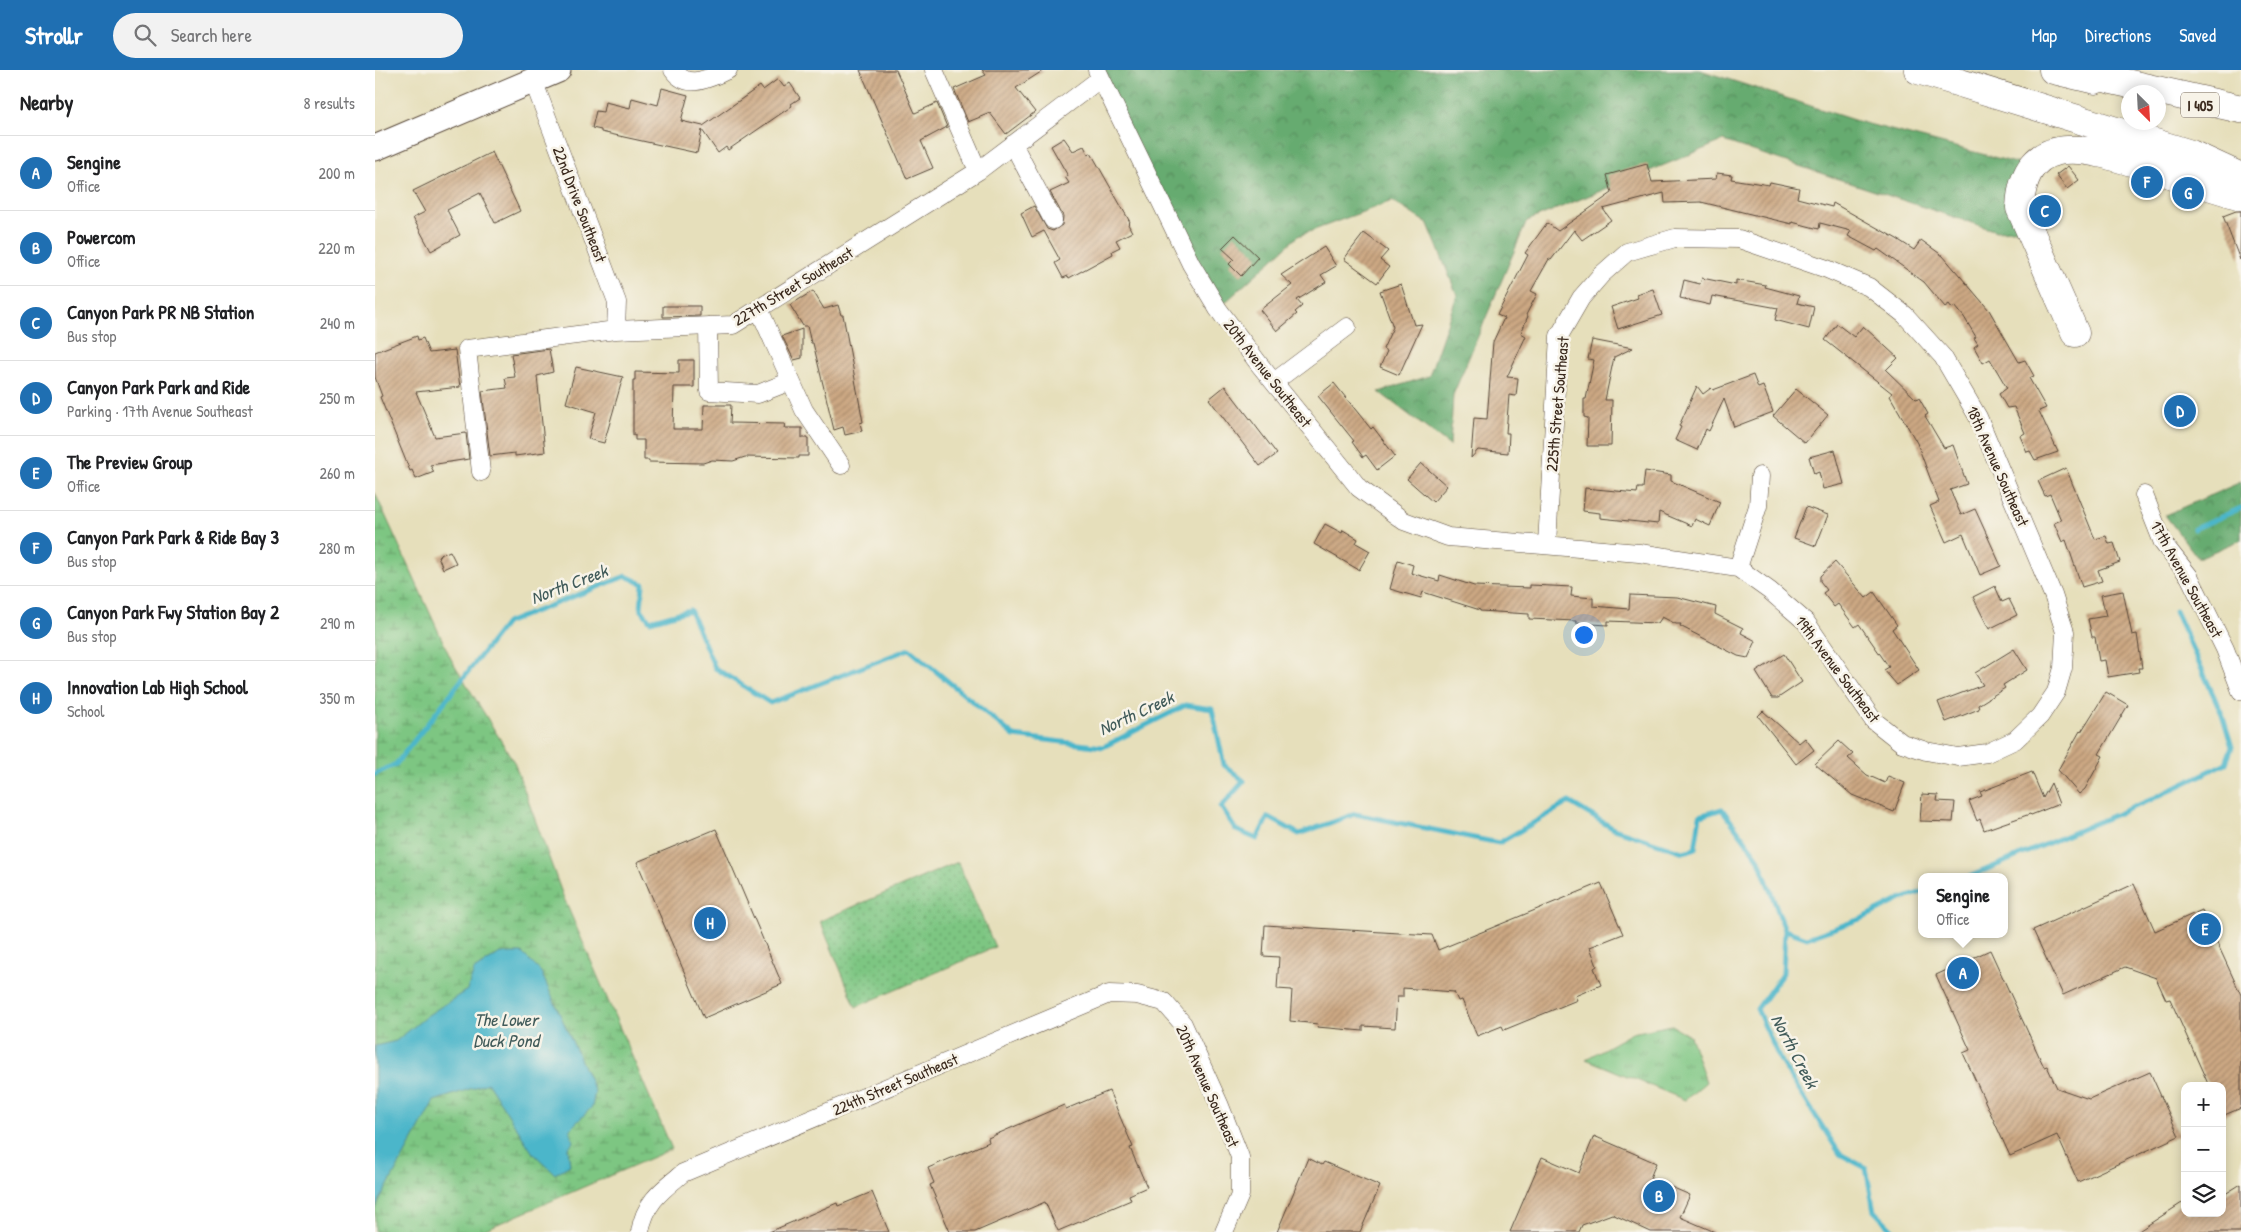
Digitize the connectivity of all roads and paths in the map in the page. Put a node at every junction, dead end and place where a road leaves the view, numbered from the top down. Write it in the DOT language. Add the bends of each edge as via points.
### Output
graph roads {
  1 [pos="558,70"];
  2 [pos="673,70"];
  3 [pos="728,70"];
  4 [pos="934,70"];
  5 [pos="1918,70"];
  6 [pos="2053,70"];
  7 [pos="2079,70"];
  8 [pos="1099,74"];
  9 [pos="533,80"];
  10 [pos="2121,86"];
  11 [pos="2166,97"];
  12 [pos="2241,109"];
  13 [pos="2241,114"];
  14 [pos="1013,144"];
  15 [pos="375,148"];
  16 [pos="978,171"];
  17 [pos="2241,176"];
  18 [pos="2241,196"];
  19 [pos="1053,220"];
  20 [pos="1739,238"];
  21 [pos="759,309"];
  22 [pos="708,326"];
  23 [pos="1347,327"];
  24 [pos="616,330"];
  25 [pos="2075,333"];
  26 [pos="791,382"];
  27 [pos="1274,382"];
  28 [pos="841,465"];
  29 [pos="481,472"];
  30 [pos="1761,476"];
  31 [pos="2144,495"];
  32 [pos="1547,544"];
  33 [pos="1738,568"];
  34 [pos="2241,691"];
  35 [pos="2015,740"];
  36 [pos="1164,1002"];
  37 [pos="641,1224"];
  38 [pos="1225,1232"];
  1 -- 9 [label="main road"];
  2 -- 3 [label="street" via="679,78 689,82"];
  4 -- 16 [label="street"];
  5 -- 17 [label="highway" via="2191,154"];
  6 -- 10 [label="highway"];
  7 -- 12 [label="highway, I 405"];
  8 -- 14 [label="street, 227th Street Southeast"];
  8 -- 27 [label="street, 20th Avenue Southeast" via="1191,264 1218,309"];
  9 -- 15 [label="main road"];
  9 -- 24 [label="street, 22nd Drive Southeast" via="617,302"];
  11 -- 13 [label="highway, I 405"];
  14 -- 16 [label="street, 227th Street Southeast"];
  14 -- 19 [label="street"];
  16 -- 21 [label="street, 227th Street Southeast"];
  18 -- 25 [label="highway" via="2094,151 2059,150 2042,157 2024,178 2020,208"];
  20 -- 32 [label="street, 225th Street Southeast" via="1675,238 1627,252 1581,298 1559,336"];
  20 -- 35 [label="street, 18th Avenue Southeast" via="1869,287 1905,315 1943,356 1978,417 2053,595 2065,632 2063,668 2056,692 2040,716"];
  21 -- 22 [label="street, 227th Street Southeast" via="733,325"];
  21 -- 26 [label="street"];
  22 -- 24 [label="street, 227th Street Southeast"];
  22 -- 26 [label="street" via="709,391 758,394"];
  23 -- 27 [label="street"];
  24 -- 29 [label="street, 227th Street Southeast" via="467,349"];
  26 -- 28 [label="street" via="804,410"];
  27 -- 32 [label="street, 20th Avenue Southeast" via="1359,488 1404,521 1448,537"];
  30 -- 33 [label="street" via="1758,506"];
  31 -- 34 [label="street, 17th Avenue Southeast" via="2163,543 2189,576 2225,649"];
  32 -- 33 [label="street, 19th Avenue Southeast" via="1639,553"];
  33 -- 35 [label="street, 19th Avenue Southeast" via="1770,590 1806,622 1873,720 1902,743 1958,757 1987,753"];
  36 -- 37 [label="street, 224th Street Southeast" via="1137,995 1109,994 683,1173 660,1192"];
  36 -- 38 [label="street, 20th Avenue Southeast" via="1183,1024 1240,1157 1240,1195"];
}
